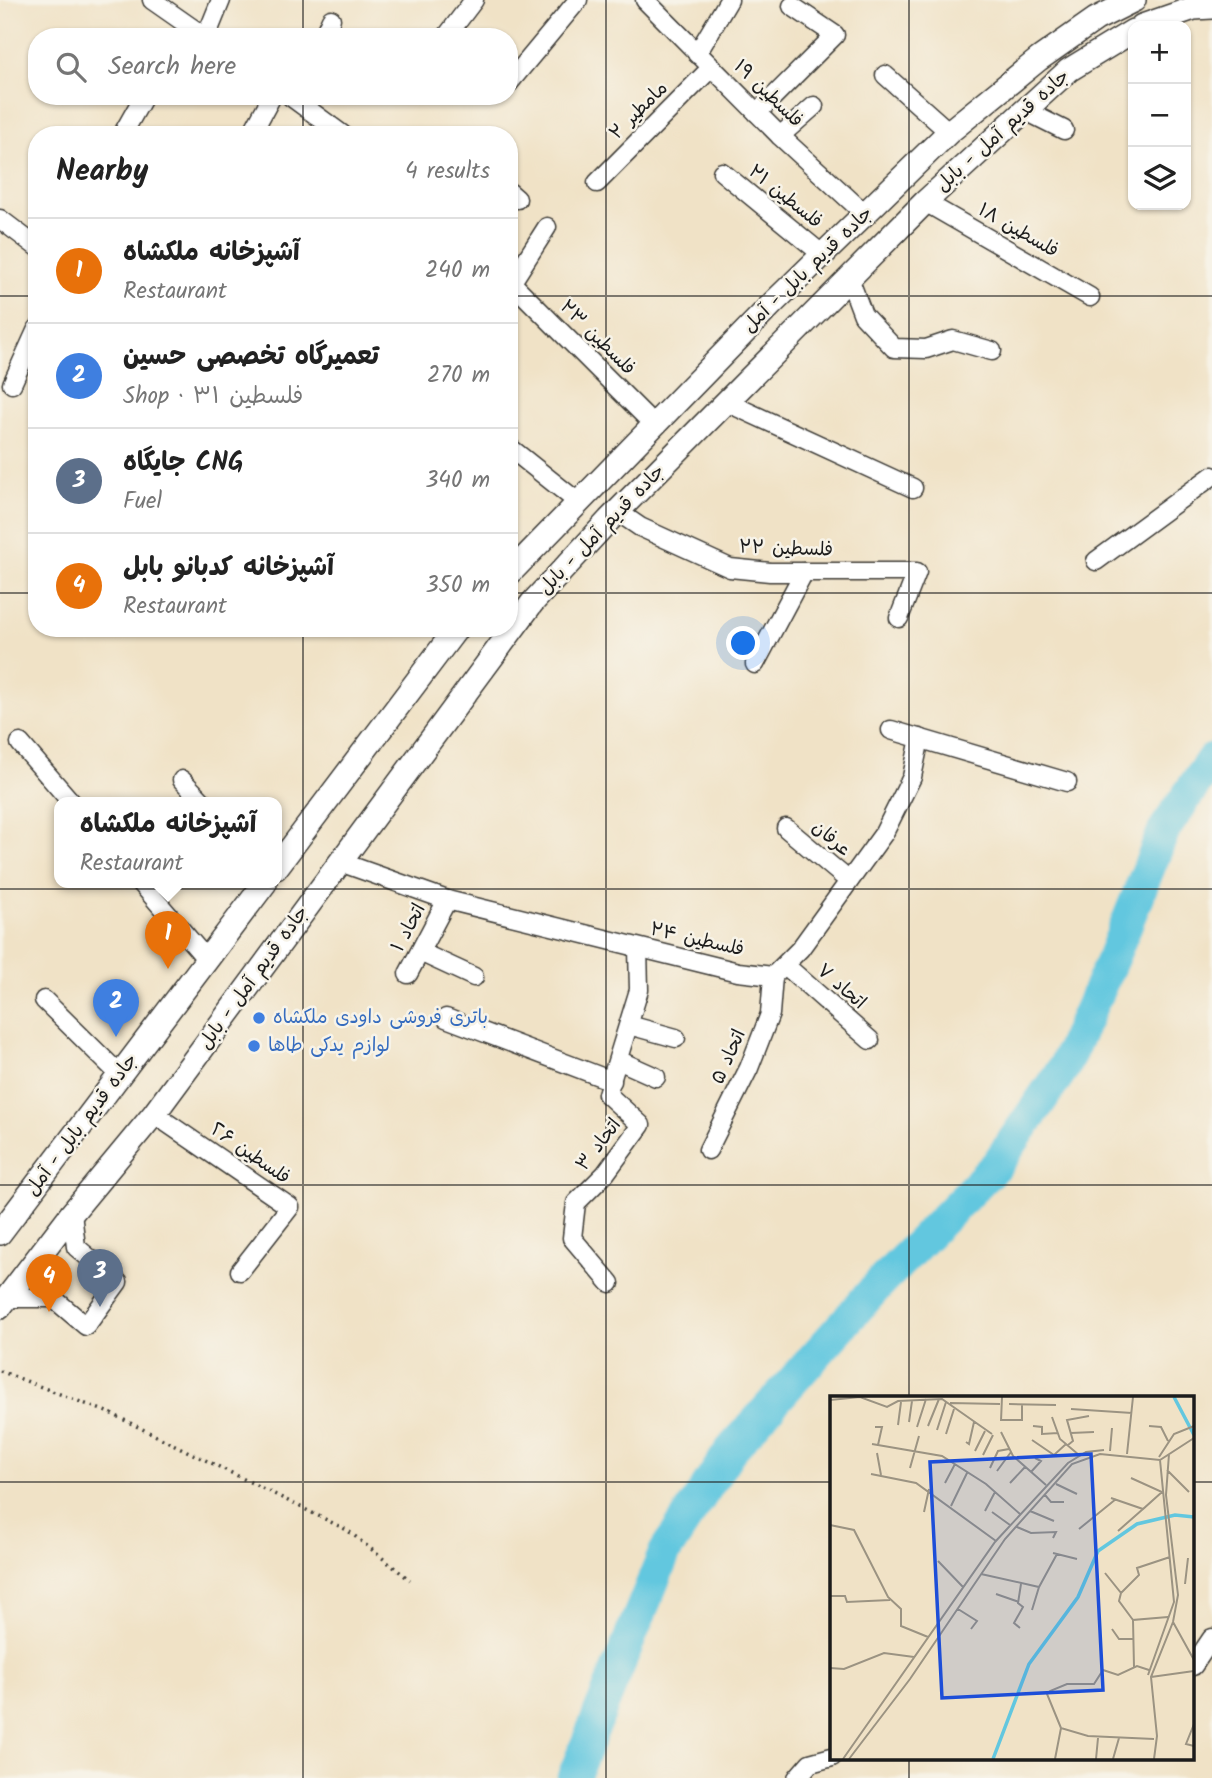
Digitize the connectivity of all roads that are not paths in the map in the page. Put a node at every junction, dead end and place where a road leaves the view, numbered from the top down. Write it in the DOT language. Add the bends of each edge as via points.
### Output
graph roads {
  1 [pos="152,0"];
  2 [pos="221,0"];
  3 [pos="474,0"];
  4 [pos="578,0"];
  5 [pos="645,0"];
  6 [pos="729,0"];
  7 [pos="1127,1"];
  8 [pos="792,6"];
  9 [pos="1212,7"];
  10 [pos="331,19"];
  11 [pos="1156,21"];
  12 [pos="180,28"];
  13 [pos="209,28"];
  14 [pos="327,28"];
  15 [pos="453,28"];
  16 [pos="1128,34"];
  17 [pos="697,54"];
  18 [pos="711,68"];
  19 [pos="518,72"];
  20 [pos="885,75"];
  21 [pos="139,105"];
  22 [pos="267,105"];
  23 [pos="303,105"];
  24 [pos="814,106"];
  25 [pos="1024,110"];
  26 [pos="757,113"];
  27 [pos="127,126"];
  28 [pos="256,126"];
  29 [pos="328,126"];
  30 [pos="1064,130"];
  31 [pos="949,132"];
  32 [pos="780,136"];
  33 [pos="722,172"];
  34 [pos="597,183"];
  35 [pos="925,202"];
  36 [pos="866,214"];
  37 [pos="0,219"];
  38 [pos="547,227"];
  39 [pos="28,240"];
  40 [pos="822,255"];
  41 [pos="518,270"];
  42 [pos="849,278"];
  43 [pos="518,288"];
  44 [pos="1090,297"];
  45 [pos="28,349"];
  46 [pos="992,352"];
  47 [pos="12,384"];
  48 [pos="726,402"];
  49 [pos="654,425"];
  50 [pos="518,454"];
  51 [pos="1212,476"];
  52 [pos="913,488"];
  53 [pos="579,503"];
  54 [pos="618,512"];
  55 [pos="1096,561"];
  56 [pos="518,566"];
  57 [pos="804,572"];
  58 [pos="899,618"];
  59 [pos="518,622"];
  60 [pos="450,637"];
  61 [pos="507,637"];
  62 [pos="755,664"];
  63 [pos="891,730"];
  64 [pos="920,738"];
  65 [pos="20,743"];
  66 [pos="182,780"];
  67 [pos="1067,782"];
  68 [pos="67,797"];
  69 [pos="198,797"];
  70 [pos="786,828"];
  71 [pos="282,860"];
  72 [pos="340,862"];
  73 [pos="849,881"];
  74 [pos="145,888"];
  75 [pos="261,888"];
  76 [pos="447,900"];
  77 [pos="638,948"];
  78 [pos="420,952"];
  79 [pos="208,961"];
  80 [pos="779,971"];
  81 [pos="408,974"];
  82 [pos="474,976"];
  83 [pos="44,1000"];
  84 [pos="446,1018"];
  85 [pos="629,1025"];
  86 [pos="676,1038"];
  87 [pos="870,1040"];
  88 [pos="618,1060"];
  89 [pos="120,1075"];
  90 [pos="656,1077"];
  91 [pos="612,1081"];
  92 [pos="154,1114"];
  93 [pos="708,1150"];
  94 [pos="72,1213"];
  95 [pos="0,1233"];
  96 [pos="240,1271"];
  97 [pos="610,1283"];
  98 [pos="4,1303"];
  99 [pos="1212,1638"];
  100 [pos="1194,1665"];
  101 [pos="830,1758"];
  102 [pos="797,1778"];
  1 -- 12 [label="street"];
  2 -- 13 [label="street"];
  3 -- 15 [label="street"];
  4 -- 19 [label="street"];
  5 -- 17 [label="street, فلسطین ۱۹"];
  6 -- 17 [label="street"];
  7 -- 31 [label="main road, جاده قدیم بابل - آمل" via="1039,59"];
  8 -- 26 [label="street" via="835,35"];
  9 -- 11 [label="main road"];
  10 -- 14 [label="street"];
  16 -- 25 [label="main road, جاده قدیم آمل - بابل" via="1069,69"];
  17 -- 18 [label="street, فلسطین ۱۹"];
  18 -- 26 [label="street, فلسطین ۱۹"];
  18 -- 34 [label="street, مامطیر ۲"];
  20 -- 31 [label="street"];
  21 -- 27 [label="street"];
  22 -- 28 [label="street"];
  23 -- 29 [label="street"];
  24 -- 32 [label="street"];
  25 -- 30 [label="street"];
  25 -- 35 [label="main road, جاده قدیم آمل - بابل"];
  26 -- 32 [label="street, فلسطین ۱۹"];
  31 -- 36 [label="main road, جاده قدیم بابل - آمل"];
  32 -- 36 [label="street, فلسطین ۱۹"];
  33 -- 40 [label="street, فلسطین ۲۱"];
  35 -- 42 [label="main road, جاده قدیم آمل - بابل"];
  35 -- 44 [label="street, فلسطین ۱۸"];
  36 -- 40 [label="main road, جاده قدیم بابل - آمل"];
  37 -- 39 [label="street"];
  38 -- 41 [label="street"];
  40 -- 49 [label="main road, جاده قدیم بابل - آمل"];
  42 -- 46 [label="street" via="863,316 894,348 926,349 953,340"];
  42 -- 48 [label="main road, جاده قدیم آمل - بابل"];
  43 -- 49 [label="street, فلسطین ۲۳"];
  45 -- 47 [label="street"];
  48 -- 52 [label="street"];
  48 -- 54 [label="main road, جاده قدیم آمل - بابل"];
  49 -- 53 [label="main road, جاده قدیم بابل - آمل"];
  50 -- 53 [label="street"];
  51 -- 55 [label="street"];
  53 -- 56 [label="main road, جاده قدیم بابل - آمل"];
  54 -- 57 [label="street, فلسطین ۲۲" via="640,527 730,568"];
  54 -- 59 [label="main road, جاده قدیم آمل - بابل"];
  57 -- 58 [label="street, فلسطین ۲۲" via="917,572"];
  57 -- 62 [label="street"];
  60 -- 71 [label="main road"];
  61 -- 72 [label="main road, جاده قدیم آمل - بابل"];
  63 -- 64 [label="street"];
  64 -- 67 [label="street"];
  64 -- 73 [label="street" via="912,777 884,833"];
  65 -- 68 [label="street"];
  66 -- 69 [label="street"];
  70 -- 73 [label="street, عرفان"];
  72 -- 76 [label="street, فلسطین ۲۴"];
  72 -- 92 [label="main road, جاده قدیم آمل - بابل"];
  73 -- 80 [label="street"];
  74 -- 79 [label="street"];
  75 -- 79 [label="main road, جاده قدیم بابل - آمل"];
  76 -- 77 [label="street, فلسطین ۲۴"];
  76 -- 78 [label="street, اتحاد ۱"];
  77 -- 80 [label="street, فلسطین ۲۴" via="738,972"];
  77 -- 85 [label="street" via="639,990"];
  78 -- 81 [label="street, اتحاد ۱"];
  78 -- 82 [label="street"];
  79 -- 89 [label="main road, جاده قدیم بابل - آمل"];
  80 -- 87 [label="street, اتحاد ۷"];
  80 -- 93 [label="street, اتحاد ۵" via="770,1014 749,1068"];
  83 -- 89 [label="street"];
  84 -- 91 [label="street"];
  85 -- 86 [label="street"];
  85 -- 88 [label="street"];
  88 -- 90 [label="street"];
  88 -- 91 [label="street"];
  89 -- 95 [label="main road, جاده قدیم بابل - آمل"];
  91 -- 97 [label="street, اتحاد ۳" via="607,1094 641,1125 605,1174 576,1203 572,1238"];
  92 -- 94 [label="main road, جاده قدیم آمل - بابل"];
  92 -- 96 [label="street, فلسطين ٢۶" via="290,1208"];
  94 -- 98 [label="main road, جاده قدیم آمل - بابل"];
  94 -- 98 [label="street" via="76,1247 118,1282 86,1326 53,1298"];
  99 -- 100 [label="street"];
  101 -- 102 [label="street" via="810,1763"];
}
